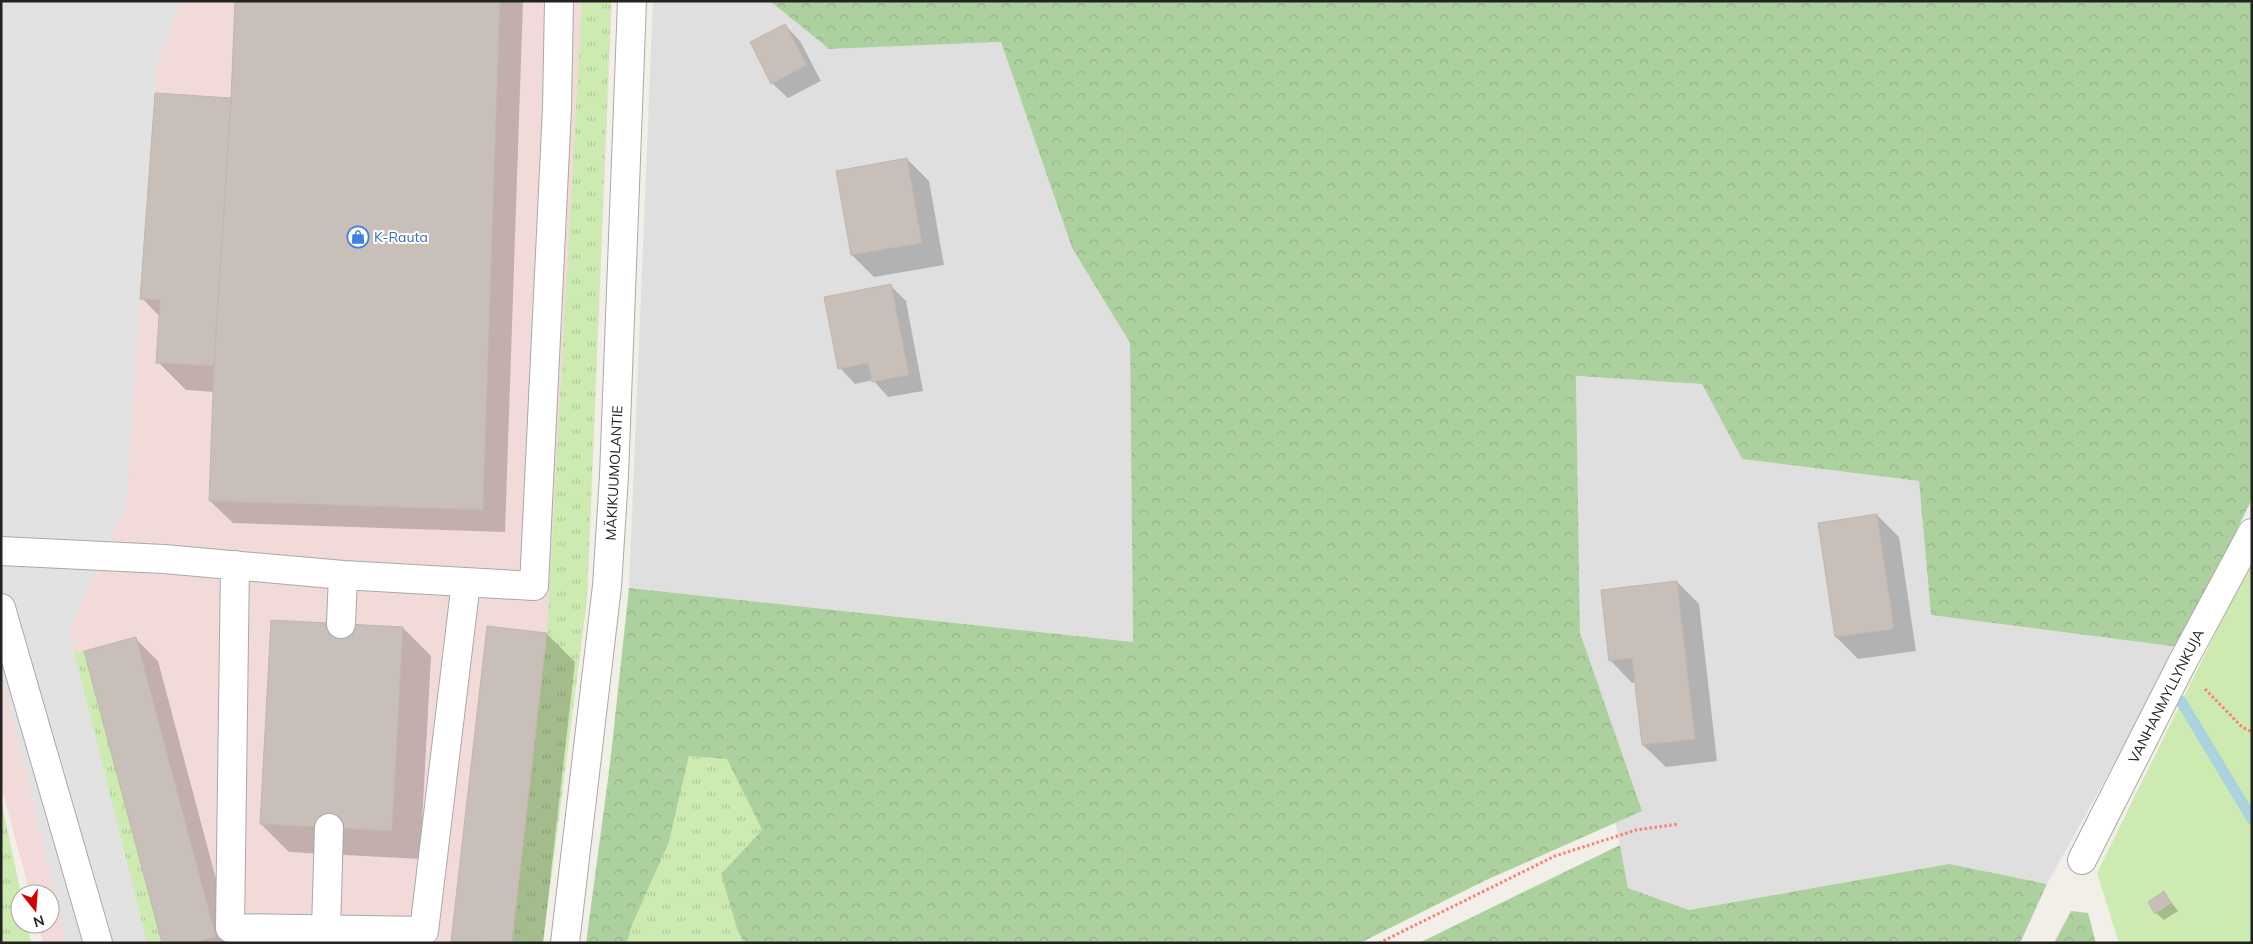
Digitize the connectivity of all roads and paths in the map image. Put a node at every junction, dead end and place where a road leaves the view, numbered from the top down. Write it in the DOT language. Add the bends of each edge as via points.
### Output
graph roads {
  1 [pos="559,1"];
  2 [pos="632,1"];
  3 [pos="2252,533"];
  4 [pos="1,551"];
  5 [pos="235,565"];
  6 [pos="343,575"];
  7 [pos="466,582"];
  8 [pos="1,608"];
  9 [pos="341,624"];
  10 [pos="2180,665"];
  11 [pos="2252,732"];
  12 [pos="1679,824"];
  13 [pos="329,828"];
  14 [pos="2082,860"];
  15 [pos="326,930"];
  16 [pos="98,943"];
  17 [pos="565,943"];
  18 [pos="1379,943"];
  1 -- 7 [label="street" via="557,108 534,586"];
  2 -- 17 [label="street, MÄKIKUUMOLANTIE" via="608,586"];
  3 -- 10 [label="street, VANHANMYLLYNKUJA"];
  4 -- 5 [label="street"];
  5 -- 6 [label="street"];
  5 -- 15 [label="street" via="230,928"];
  6 -- 7 [label="street"];
  6 -- 9 [label="street"];
  7 -- 15 [label="street" via="424,931"];
  8 -- 16 [label="street"];
  10 -- 11 [label="path" via="2242,727"];
  10 -- 14 [label="street, VANHANMYLLYNKUJA"];
  12 -- 18 [label="path" via="1636,830 1555,856"];
  13 -- 15 [label="street"];
}
